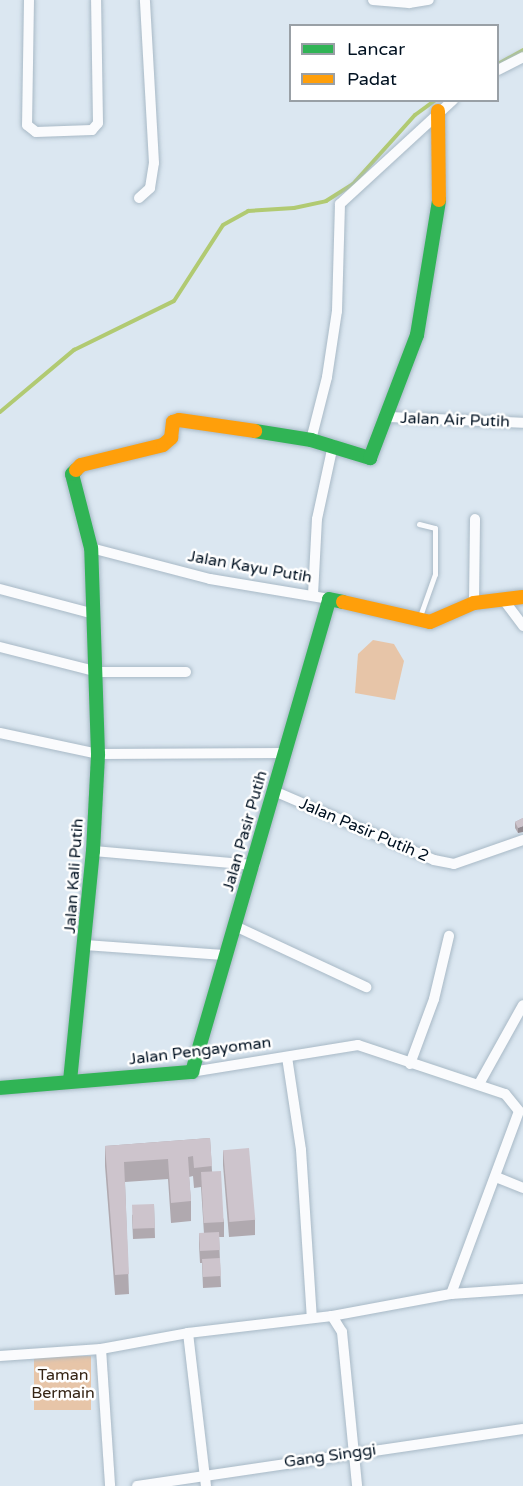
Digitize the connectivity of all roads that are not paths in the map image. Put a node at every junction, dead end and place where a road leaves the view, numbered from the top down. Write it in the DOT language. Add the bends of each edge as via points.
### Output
graph roads {
  1 [pos="29,0"];
  2 [pos="96,0"];
  3 [pos="146,0"];
  4 [pos="373,0"];
  5 [pos="429,0"];
  6 [pos="409,2"];
  7 [pos="523,57"];
  8 [pos="499,69"];
  9 [pos="450,102"];
  10 [pos="438,111"];
  11 [pos="139,198"];
  12 [pos="388,417"];
  13 [pos="523,423"];
  14 [pos="311,440"];
  15 [pos="333,445"];
  16 [pos="475,519"];
  17 [pos="419,524"];
  18 [pos="91,548"];
  19 [pos="0,589"];
  20 [pos="313,595"];
  21 [pos="523,597"];
  22 [pos="503,598"];
  23 [pos="329,599"];
  24 [pos="474,603"];
  25 [pos="94,614"];
  26 [pos="418,620"];
  27 [pos="523,626"];
  28 [pos="0,647"];
  29 [pos="98,672"];
  30 [pos="186,672"];
  31 [pos="0,733"];
  32 [pos="285,753"];
  33 [pos="98,754"];
  34 [pos="274,791"];
  35 [pos="523,840"];
  36 [pos="93,851"];
  37 [pos="254,865"];
  38 [pos="235,926"];
  39 [pos="449,936"];
  40 [pos="85,945"];
  41 [pos="224,955"];
  42 [pos="366,987"];
  43 [pos="523,1005"];
  44 [pos="519,1021"];
  45 [pos="287,1057"];
  46 [pos="410,1064"];
  47 [pos="192,1072"];
  48 [pos="70,1081"];
  49 [pos="479,1084"];
  50 [pos="0,1088"];
  51 [pos="521,1111"];
  52 [pos="496,1177"];
  53 [pos="523,1188"];
  54 [pos="523,1289"];
  55 [pos="451,1294"];
  56 [pos="332,1316"];
  57 [pos="312,1318"];
  58 [pos="188,1333"];
  59 [pos="101,1349"];
  60 [pos="0,1356"];
  61 [pos="523,1429"];
  62 [pos="353,1452"];
  63 [pos="205,1474"];
  64 [pos="110,1486"];
  65 [pos="137,1486"];
  66 [pos="206,1486"];
  67 [pos="357,1486"];
  1 -- 2 [label="street" via="27,125 36,132 92,130 98,123"];
  3 -- 11 [label="street" via="154,163 150,188"];
  4 -- 6 [label="street"];
  5 -- 6 [label="street"];
  7 -- 8 [label="street"];
  9 -- 10 [label="street"];
  10 -- 12 [label="street" via="441,194 433,254 417,335"];
  10 -- 14 [label="street" via="340,204 337,311 327,377"];
  12 -- 13 [label="street, Jalan Air Putih"];
  12 -- 15 [label="street" via="370,458"];
  14 -- 15 [label="street"];
  14 -- 18 [label="street" via="179,420 173,422 171,438 163,445 81,465 74,470 72,480"];
  15 -- 20 [label="street" via="317,519"];
  16 -- 24 [label="street"];
  17 -- 26 [label="lane" via="435,528 435,574"];
  18 -- 20 [label="street, Jalan Kayu Putih" via="210,579"];
  18 -- 25 [label="street"];
  19 -- 25 [label="street"];
  20 -- 23 [label="street, Jalan Kayu Putih"];
  21 -- 22 [label="street, Jalan Kayu Putih"];
  22 -- 24 [label="street, Jalan Kayu Putih"];
  22 -- 27 [label="street"];
  23 -- 26 [label="street, Jalan Kayu Putih"];
  23 -- 32 [label="street, Jalan Pasir Putih"];
  24 -- 26 [label="street, Jalan Kayu Putih" via="440,620"];
  25 -- 29 [label="street"];
  28 -- 29 [label="street"];
  29 -- 30 [label="street"];
  29 -- 33 [label="street, Jalan Kali Putih"];
  31 -- 33 [label="street"];
  32 -- 33 [label="street"];
  32 -- 34 [label="street, Jalan Pasir Putih"];
  33 -- 36 [label="street, Jalan Kali Putih"];
  34 -- 35 [label="street, Jalan Pasir Putih 2" via="434,860 454,864"];
  34 -- 37 [label="street, Jalan Pasir Putih"];
  36 -- 37 [label="street"];
  36 -- 40 [label="street, Jalan Kali Putih"];
  37 -- 38 [label="street, Jalan Pasir Putih"];
  38 -- 41 [label="street, Jalan Pasir Putih"];
  38 -- 42 [label="street"];
  39 -- 46 [label="street" via="434,999"];
  40 -- 41 [label="street"];
  40 -- 48 [label="street, Jalan Kali Putih"];
  41 -- 47 [label="street, Jalan Pasir Putih"];
  43 -- 44 [label="street"];
  44 -- 49 [label="street"];
  45 -- 46 [label="street" via="358,1045"];
  45 -- 47 [label="street, Jalan Pengayoman"];
  45 -- 57 [label="street, Jalan Pengayoman" via="301,1150"];
  46 -- 49 [label="street"];
  47 -- 48 [label="street, Jalan Pengayoman"];
  48 -- 50 [label="street, Jalan Pengayoman"];
  49 -- 51 [label="street" via="505,1094"];
  51 -- 52 [label="street"];
  52 -- 53 [label="street"];
  52 -- 55 [label="street"];
  54 -- 55 [label="street"];
  55 -- 56 [label="street"];
  56 -- 57 [label="street"];
  56 -- 62 [label="street" via="342,1332"];
  57 -- 58 [label="street"];
  58 -- 59 [label="street"];
  58 -- 63 [label="street"];
  59 -- 60 [label="street"];
  59 -- 64 [label="street"];
  61 -- 62 [label="street, Gang Singgi"];
  62 -- 63 [label="street, Gang Singgi"];
  62 -- 67 [label="street"];
  63 -- 65 [label="street, Gang Singgi"];
  63 -- 66 [label="street"];
}
